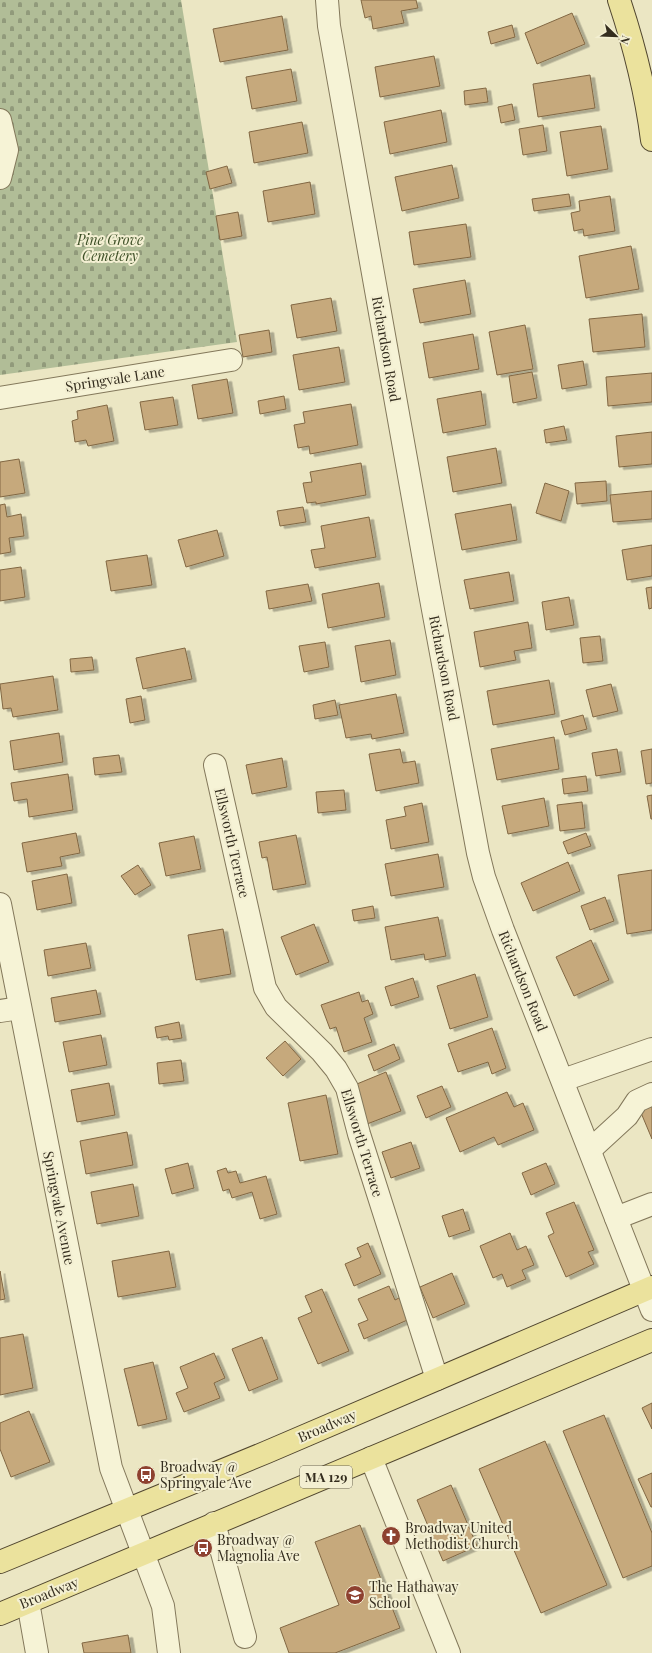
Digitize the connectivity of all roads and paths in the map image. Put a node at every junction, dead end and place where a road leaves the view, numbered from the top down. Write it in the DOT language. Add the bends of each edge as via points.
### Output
graph roads {
  1 [pos="327,0"];
  2 [pos="619,0"];
  3 [pos="0,120"];
  4 [pos="652,140"];
  5 [pos="0,178"];
  6 [pos="231,360"];
  7 [pos="0,398"];
  8 [pos="215,765"];
  9 [pos="0,904"];
  10 [pos="10,1010"];
  11 [pos="652,1049"];
  12 [pos="563,1080"];
  13 [pos="652,1094"];
  14 [pos="590,1150"];
  15 [pos="652,1204"];
  16 [pos="616,1218"];
  17 [pos="648,1289"];
  18 [pos="652,1310"];
  19 [pos="652,1340"];
  20 [pos="437,1379"];
  21 [pos="371,1458"];
  22 [pos="127,1510"];
  23 [pos="214,1523"];
  24 [pos="143,1554"];
  25 [pos="0,1562"];
  26 [pos="28,1602"];
  27 [pos="0,1614"];
  28 [pos="245,1637"];
  29 [pos="37,1653"];
  30 [pos="169,1653"];
  31 [pos="449,1653"];
  1 -- 12 [label="street, Richardson Road" via="329,26 478,853 500,923"];
  2 -- 4 [label="main road" via="648,110"];
  3 -- 5 [label="street" via="7,150"];
  6 -- 7 [label="street, Springvale Lane"];
  8 -- 20 [label="street, Ellsworth Terrace" via="265,988 276,1007 336,1069 346,1088"];
  9 -- 10 [label="street, Springvale Avenue"];
  10 -- 22 [label="street, Springvale Avenue" via="111,1468"];
  11 -- 12 [label="street"];
  12 -- 14 [label="street, Richardson Road"];
  13 -- 14 [label="street" via="637,1101 627,1116"];
  14 -- 16 [label="street, Richardson Road"];
  15 -- 16 [label="street"];
  16 -- 17 [label="street, Richardson Road"];
  17 -- 18 [label="street, Richardson Road"];
  17 -- 20 [label="main road, Broadway"];
  19 -- 21 [label="main road, Broadway / MA 129"];
  20 -- 22 [label="main road, Broadway"];
  21 -- 23 [label="main road, Broadway / MA 129"];
  21 -- 31 [label="street"];
  22 -- 24 [label="street, Springvale Avenue"];
  22 -- 25 [label="main road, Broadway"];
  23 -- 24 [label="main road, Broadway / MA 129"];
  23 -- 28 [label="street"];
  24 -- 26 [label="main road, Broadway / MA 129"];
  24 -- 30 [label="street, Springvale Avenue" via="163,1606"];
  26 -- 27 [label="main road, Broadway / MA 129"];
  26 -- 29 [label="street"];
}
